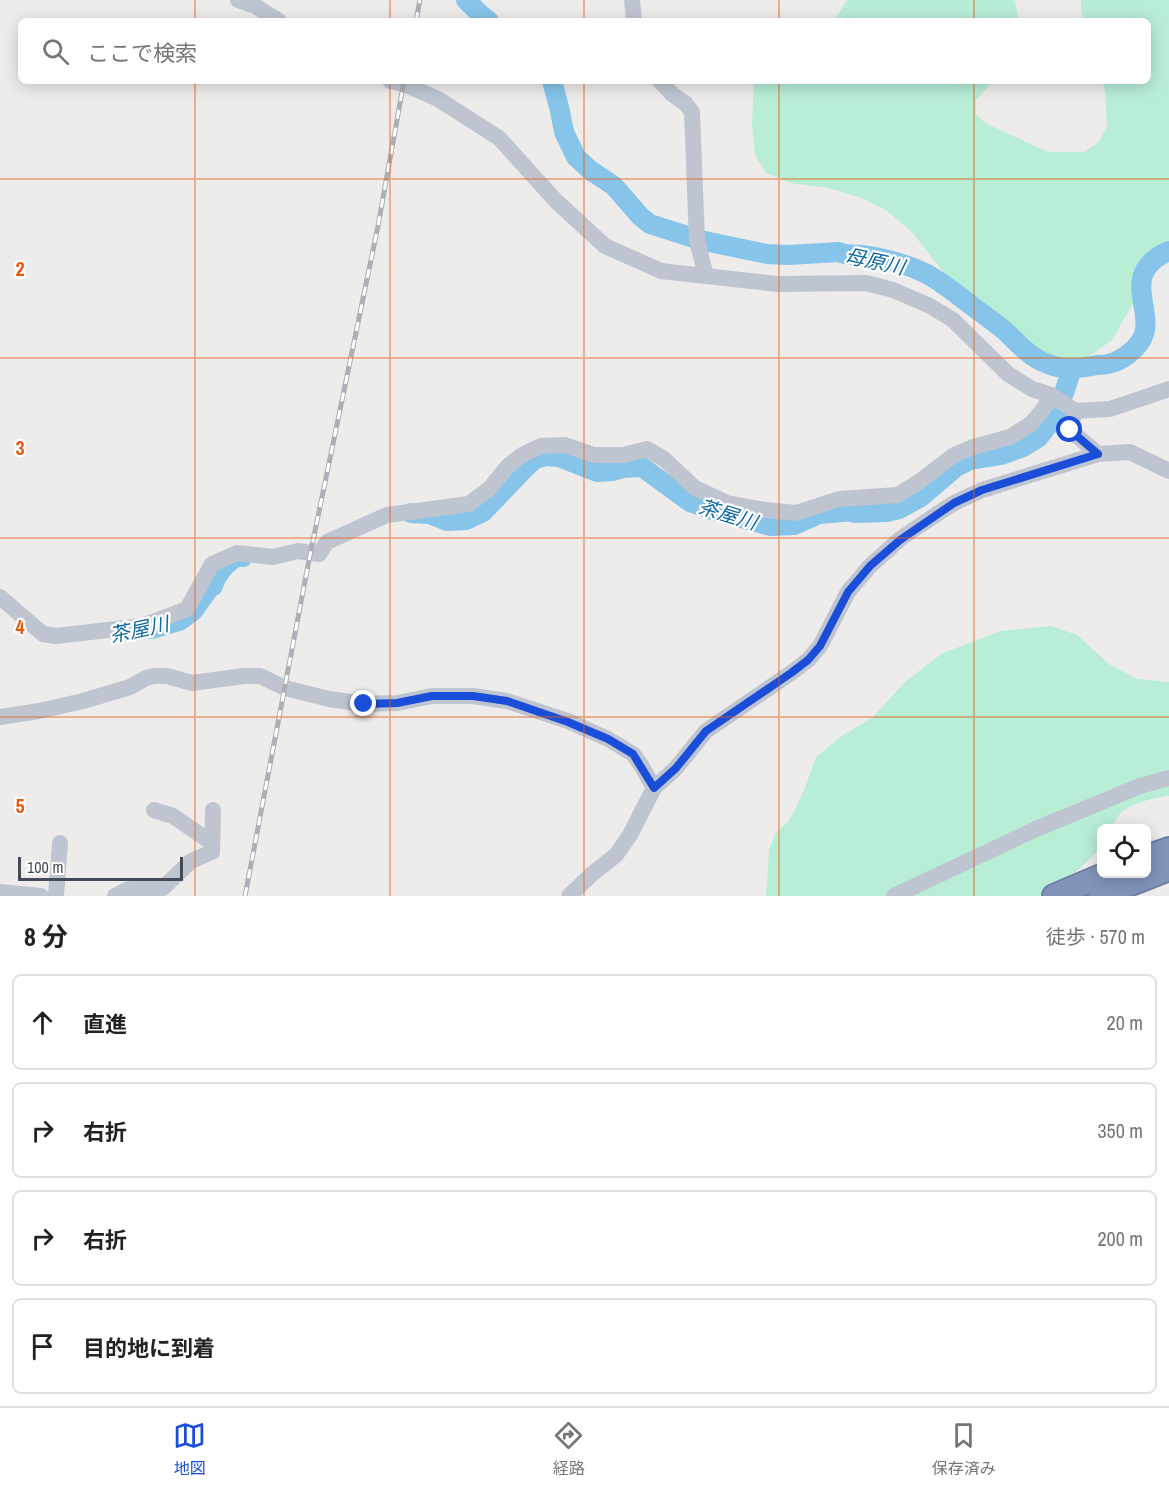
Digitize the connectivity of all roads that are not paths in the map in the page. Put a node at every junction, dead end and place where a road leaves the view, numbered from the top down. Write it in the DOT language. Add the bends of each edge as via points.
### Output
graph roads {
  1 [pos="238,0"];
  2 [pos="632,0"];
  3 [pos="274,18"];
  4 [pos="634,18"];
  5 [pos="404,84"];
  6 [pos="663,84"];
  7 [pos="706,276"];
  8 [pos="1169,389"];
  9 [pos="1051,395"];
  10 [pos="1075,411"];
  11 [pos="1098,454"];
  12 [pos="1169,471"];
  13 [pos="0,597"];
  14 [pos="0,717"];
  15 [pos="1169,777"];
  16 [pos="654,788"];
  17 [pos="154,810"];
  18 [pos="213,810"];
  19 [pos="60,843"];
  20 [pos="212,843"];
  21 [pos="1169,849"];
  22 [pos="1151,855"];
  23 [pos="1169,869"];
  24 [pos="1097,877"];
  25 [pos="0,892"];
  26 [pos="41,896"];
  27 [pos="56,896"];
  28 [pos="115,896"];
  29 [pos="568,896"];
  30 [pos="894,896"];
  31 [pos="1054,896"];
  32 [pos="1100,896"];
  1 -- 3 [label="street"];
  2 -- 4 [label="street"];
  5 -- 7 [label="street" via="438,99 499,138 556,201 605,246 661,272"];
  6 -- 7 [label="street" via="692,112 697,241"];
  7 -- 9 [label="street" via="777,284 866,283 893,290 953,320 1008,374"];
  8 -- 10 [label="street" via="1110,409"];
  9 -- 10 [label="street"];
  9 -- 13 [label="street" via="1032,423 1010,437 954,455 898,495 839,499 796,513 765,510 728,503 695,488 664,459 646,449 623,455 594,455 565,445 541,446 508,466 489,489 469,504 387,515 327,542 319,555 298,551 273,557 237,553 212,564 187,609 142,626 56,636 42,634"];
  10 -- 11 [label="street" via="1070,430"];
  11 -- 12 [label="street" via="1130,453"];
  11 -- 16 [label="street" via="982,490 954,503 900,540 848,592 820,646 808,660 706,731"];
  14 -- 16 [label="street" via="83,701 154,676 192,682 260,676 285,688 364,704 432,696 473,696 507,701 608,739 633,754"];
  15 -- 30 [label="street" via="1036,829"];
  16 -- 29 [label="street" via="616,855"];
  17 -- 20 [label="street" via="173,816"];
  18 -- 20 [label="street"];
  19 -- 27 [label="street"];
  20 -- 28 [label="street" via="212,852 191,861 163,888 129,889"];
  21 -- 22 [label="highway"];
  23 -- 32 [label="highway"];
  24 -- 31 [label="highway"];
  25 -- 26 [label="street"];
}
